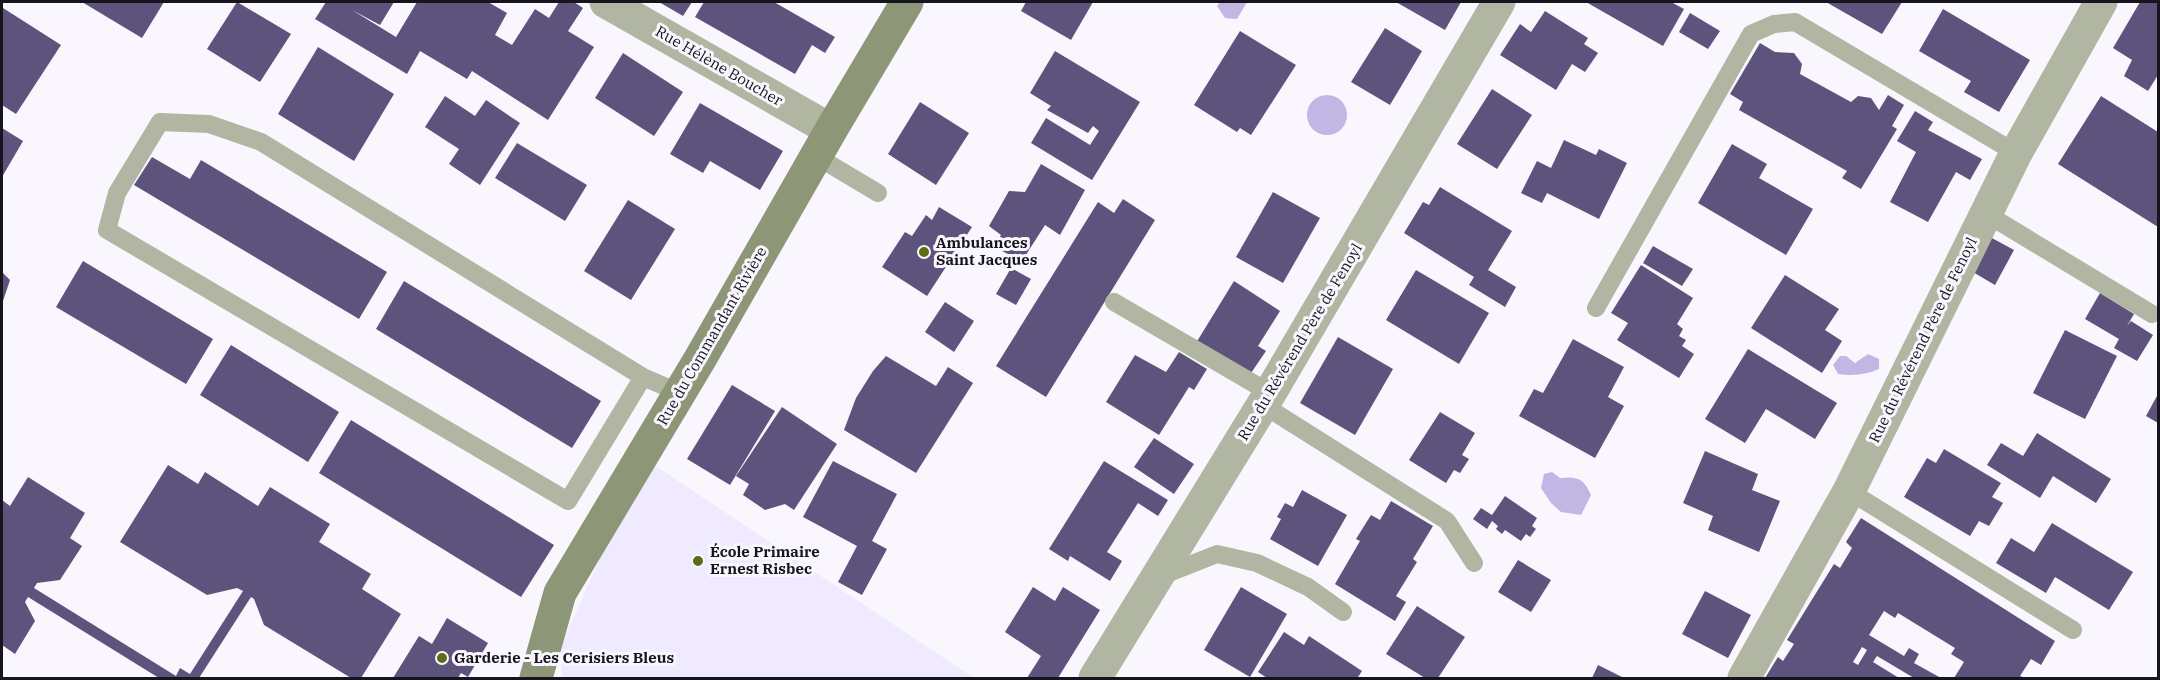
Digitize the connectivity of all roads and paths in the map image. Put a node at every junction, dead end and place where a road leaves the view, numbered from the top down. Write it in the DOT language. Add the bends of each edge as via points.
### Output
graph roads {
  1 [pos="606,2"];
  2 [pos="907,2"];
  3 [pos="1499,2"];
  4 [pos="2101,2"];
  5 [pos="823,143"];
  6 [pos="2016,153"];
  7 [pos="878,193"];
  8 [pos="1985,213"];
  9 [pos="1114,302"];
  10 [pos="1596,308"];
  11 [pos="2152,314"];
  12 [pos="643,377"];
  13 [pos="680,393"];
  14 [pos="1267,399"];
  15 [pos="1849,491"];
  16 [pos="1474,563"];
  17 [pos="1158,577"];
  18 [pos="1343,612"];
  19 [pos="2073,630"];
  20 [pos="536,678"];
  21 [pos="1095,678"];
  22 [pos="1744,678"];
  1 -- 5 [label="street, Rue Hélène Boucher"];
  2 -- 5 [label="street, Rue du Commandant Rivière"];
  3 -- 14 [label="street, Rue du Révérend Père de Fenoyl"];
  4 -- 6 [label="street, Rue du Révérend Père de Fenoyl"];
  5 -- 7 [label="lane"];
  5 -- 13 [label="street, Rue du Commandant Rivière"];
  6 -- 8 [label="street, Rue du Révérend Père de Fenoyl"];
  6 -- 10 [label="lane" via="1795,22 1774,24 1751,34"];
  8 -- 11 [label="lane"];
  8 -- 15 [label="street, Rue du Révérend Père de Fenoyl"];
  9 -- 14 [label="lane"];
  12 -- 12 [label="lane" via="261,142 209,124 160,122 117,193 107,230 568,501"];
  12 -- 13 [label="lane"];
  13 -- 20 [label="street, Rue du Commandant Rivière" via="560,593"];
  14 -- 16 [label="lane" via="1447,521"];
  14 -- 17 [label="street, Rue du Révérend Père de Fenoyl"];
  15 -- 19 [label="lane"];
  15 -- 22 [label="street, Rue du Révérend Père de Fenoyl"];
  17 -- 18 [label="lane" via="1217,554 1257,563 1308,587"];
  17 -- 21 [label="street, Rue du Révérend Père de Fenoyl"];
}
